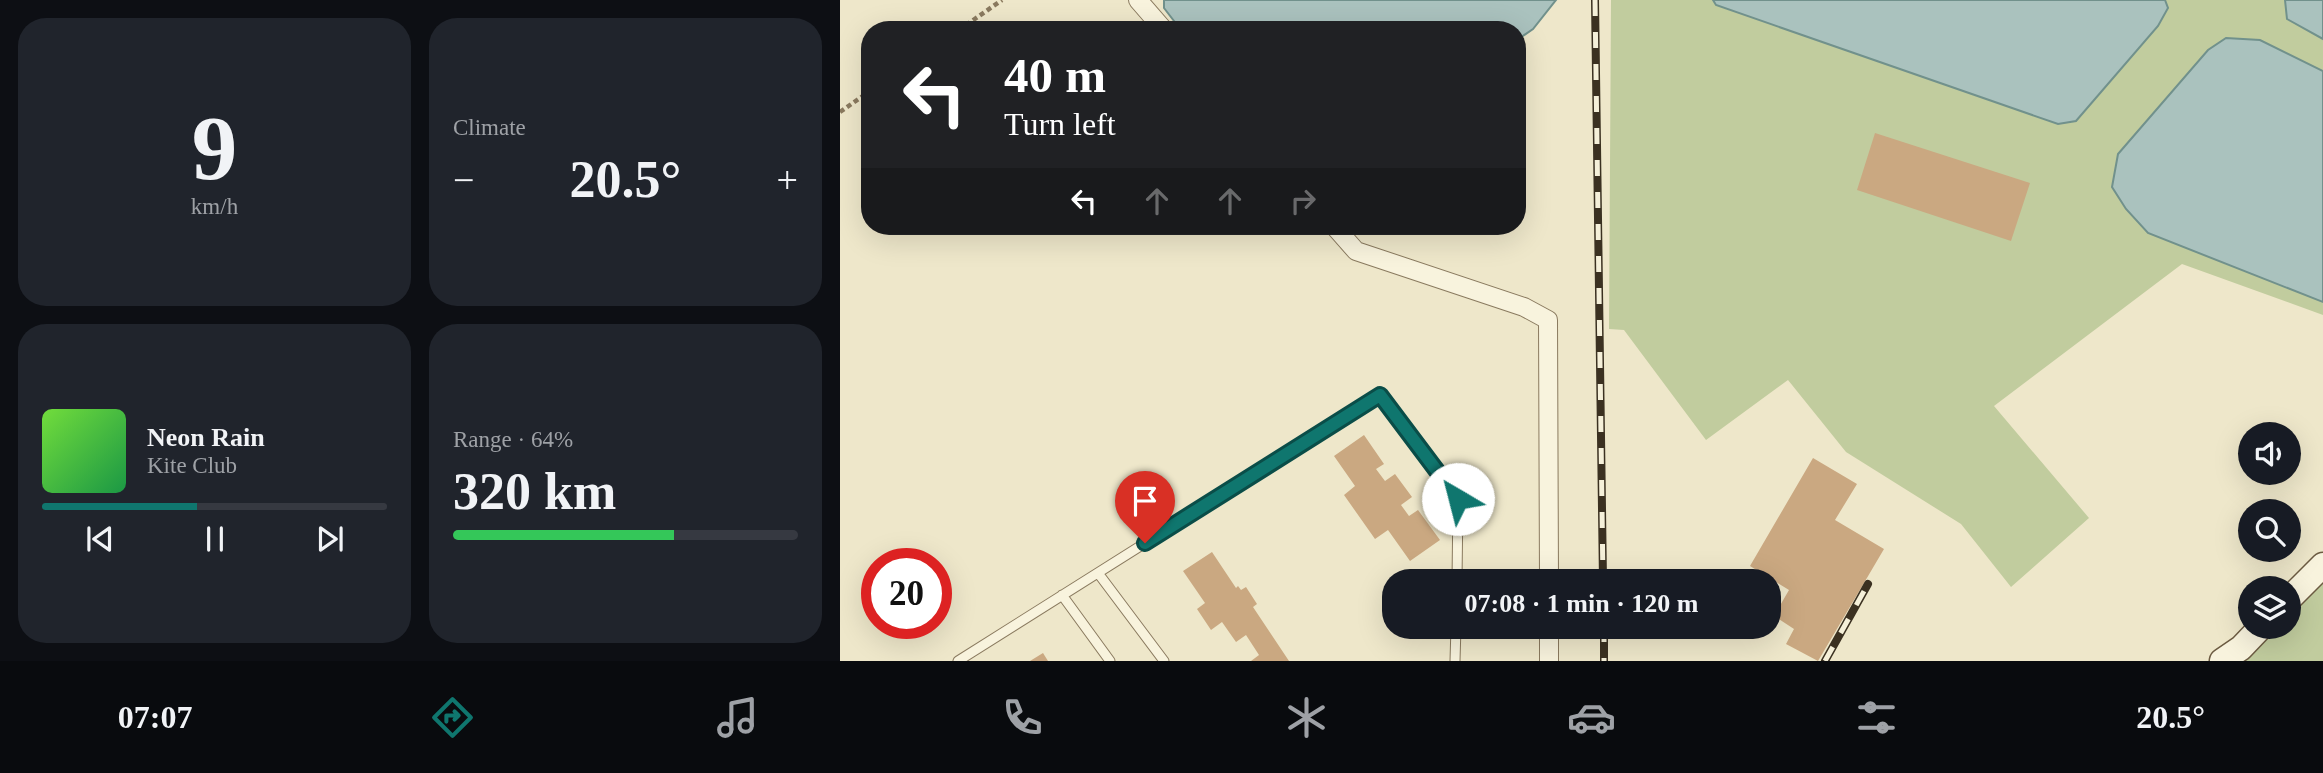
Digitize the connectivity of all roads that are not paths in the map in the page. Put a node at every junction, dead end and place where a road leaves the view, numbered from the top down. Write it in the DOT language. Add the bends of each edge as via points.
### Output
graph roads {
  1 [pos="1138,0"];
  2 [pos="1156,21"];
  3 [pos="1342,235"];
  4 [pos="2323,565"];
  5 [pos="1457,569"];
  6 [pos="1549,569"];
  7 [pos="1098,573"];
  8 [pos="2301,587"];
  9 [pos="1062,595"];
  10 [pos="1456,639"];
  11 [pos="1549,639"];
  12 [pos="2250,639"];
  13 [pos="958,661"];
  14 [pos="1110,661"];
  15 [pos="1164,661"];
  16 [pos="1455,661"];
  17 [pos="1549,661"];
  18 [pos="2222,661"];
  1 -- 2 [label="street"];
  3 -- 6 [label="street" via="1356,251 1524,307 1548,320"];
  4 -- 8 [label="street"];
  5 -- 7 [label="lane" via="1458,499 1380,395"];
  7 -- 9 [label="lane"];
  7 -- 15 [label="lane"];
  9 -- 13 [label="lane"];
  9 -- 14 [label="lane"];
  10 -- 16 [label="lane"];
  11 -- 17 [label="street"];
  12 -- 18 [label="street"];
}
